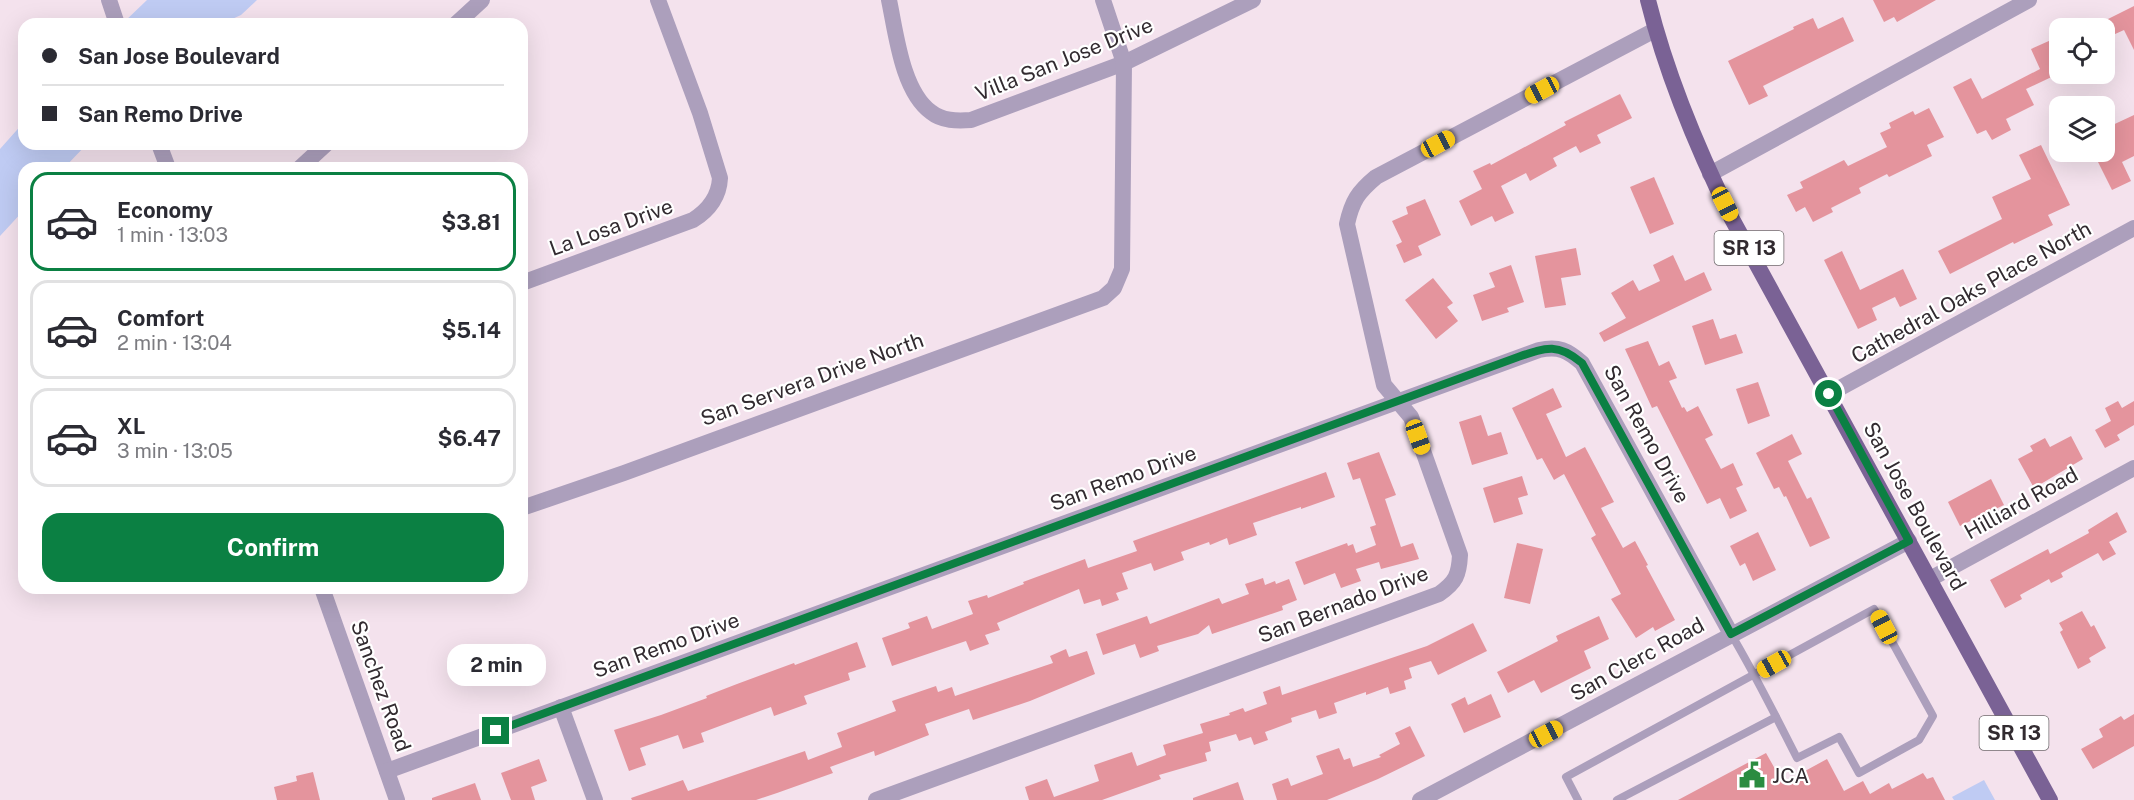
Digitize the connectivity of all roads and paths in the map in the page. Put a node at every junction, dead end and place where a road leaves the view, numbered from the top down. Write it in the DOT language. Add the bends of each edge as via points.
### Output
graph roads {
  1 [pos="482,0"];
  2 [pos="658,0"];
  3 [pos="889,0"];
  4 [pos="1103,0"];
  5 [pos="1252,0"];
  6 [pos="1648,0"];
  7 [pos="2029,0"];
  8 [pos="109,1"];
  9 [pos="115,18"];
  10 [pos="462,18"];
  11 [pos="1655,30"];
  12 [pos="1124,63"];
  13 [pos="321,150"];
  14 [pos="311,162"];
  15 [pos="1710,174"];
  16 [pos="2134,228"];
  17 [pos="528,281"];
  18 [pos="1829,394"];
  19 [pos="1397,402"];
  20 [pos="2134,468"];
  21 [pos="528,506"];
  22 [pos="1909,541"];
  23 [pos="1930,579"];
  24 [pos="324,594"];
  25 [pos="1731,634"];
  26 [pos="1754,676"];
  27 [pos="561,707"];
  28 [pos="1776,717"];
  29 [pos="387,771"];
  30 [pos="398,800"];
  31 [pos="595,800"];
  32 [pos="876,800"];
  33 [pos="1420,800"];
  34 [pos="1578,800"];
  35 [pos="1617,800"];
  36 [pos="2050,800"];
  1 -- 10 [label="street"];
  2 -- 17 [label="street, La Losa Drive" via="720,178 711,205 693,220"];
  3 -- 12 [label="street, Villa San Jose Drive" via="917,98 931,112 955,121 971,120"];
  4 -- 12 [label="street"];
  5 -- 12 [label="street, Villa San Jose Drive"];
  6 -- 11 [label="main road, San Jose Boulevard / SR 13"];
  7 -- 15 [label="street"];
  8 -- 9 [label="street"];
  11 -- 15 [label="main road, San Jose Boulevard / SR 13" via="1673,86"];
  11 -- 19 [label="street, San Bernado Drive" via="1376,177 1360,190 1347,224 1384,385"];
  12 -- 21 [label="street, San Servera Drive North" via="1122,269 1114,288 1103,298"];
  13 -- 14 [label="street"];
  15 -- 18 [label="main road, San Jose Boulevard / SR 13"];
  16 -- 18 [label="street, Cathedral Oaks Place North"];
  18 -- 22 [label="main road, San Jose Boulevard / SR 13"];
  19 -- 25 [label="street, San Remo Drive" via="1539,350 1553,347 1570,353 1582,363"];
  19 -- 27 [label="street, San Remo Drive"];
  19 -- 32 [label="street, San Bernado Drive" via="1411,417 1460,555 1459,570 1452,584 1439,594"];
  20 -- 23 [label="street, Hilliard Road"];
  22 -- 23 [label="main road, San Jose Boulevard / SR 13"];
  22 -- 25 [label="street, San Clerc Road"];
  23 -- 36 [label="main road, San Jose Boulevard / SR 13"];
  24 -- 29 [label="street, Sanchez Road"];
  25 -- 26 [label="lane"];
  25 -- 33 [label="street, San Clerc Road"];
  26 -- 28 [label="lane"];
  26 -- 28 [label="lane" via="1874,609 1933,716 1919,740 1859,773 1839,737 1797,758"];
  26 -- 34 [label="lane" via="1566,777"];
  27 -- 29 [label="street, San Remo Drive"];
  27 -- 31 [label="street"];
  28 -- 35 [label="lane"];
  29 -- 30 [label="street, Sanchez Road"];
}
